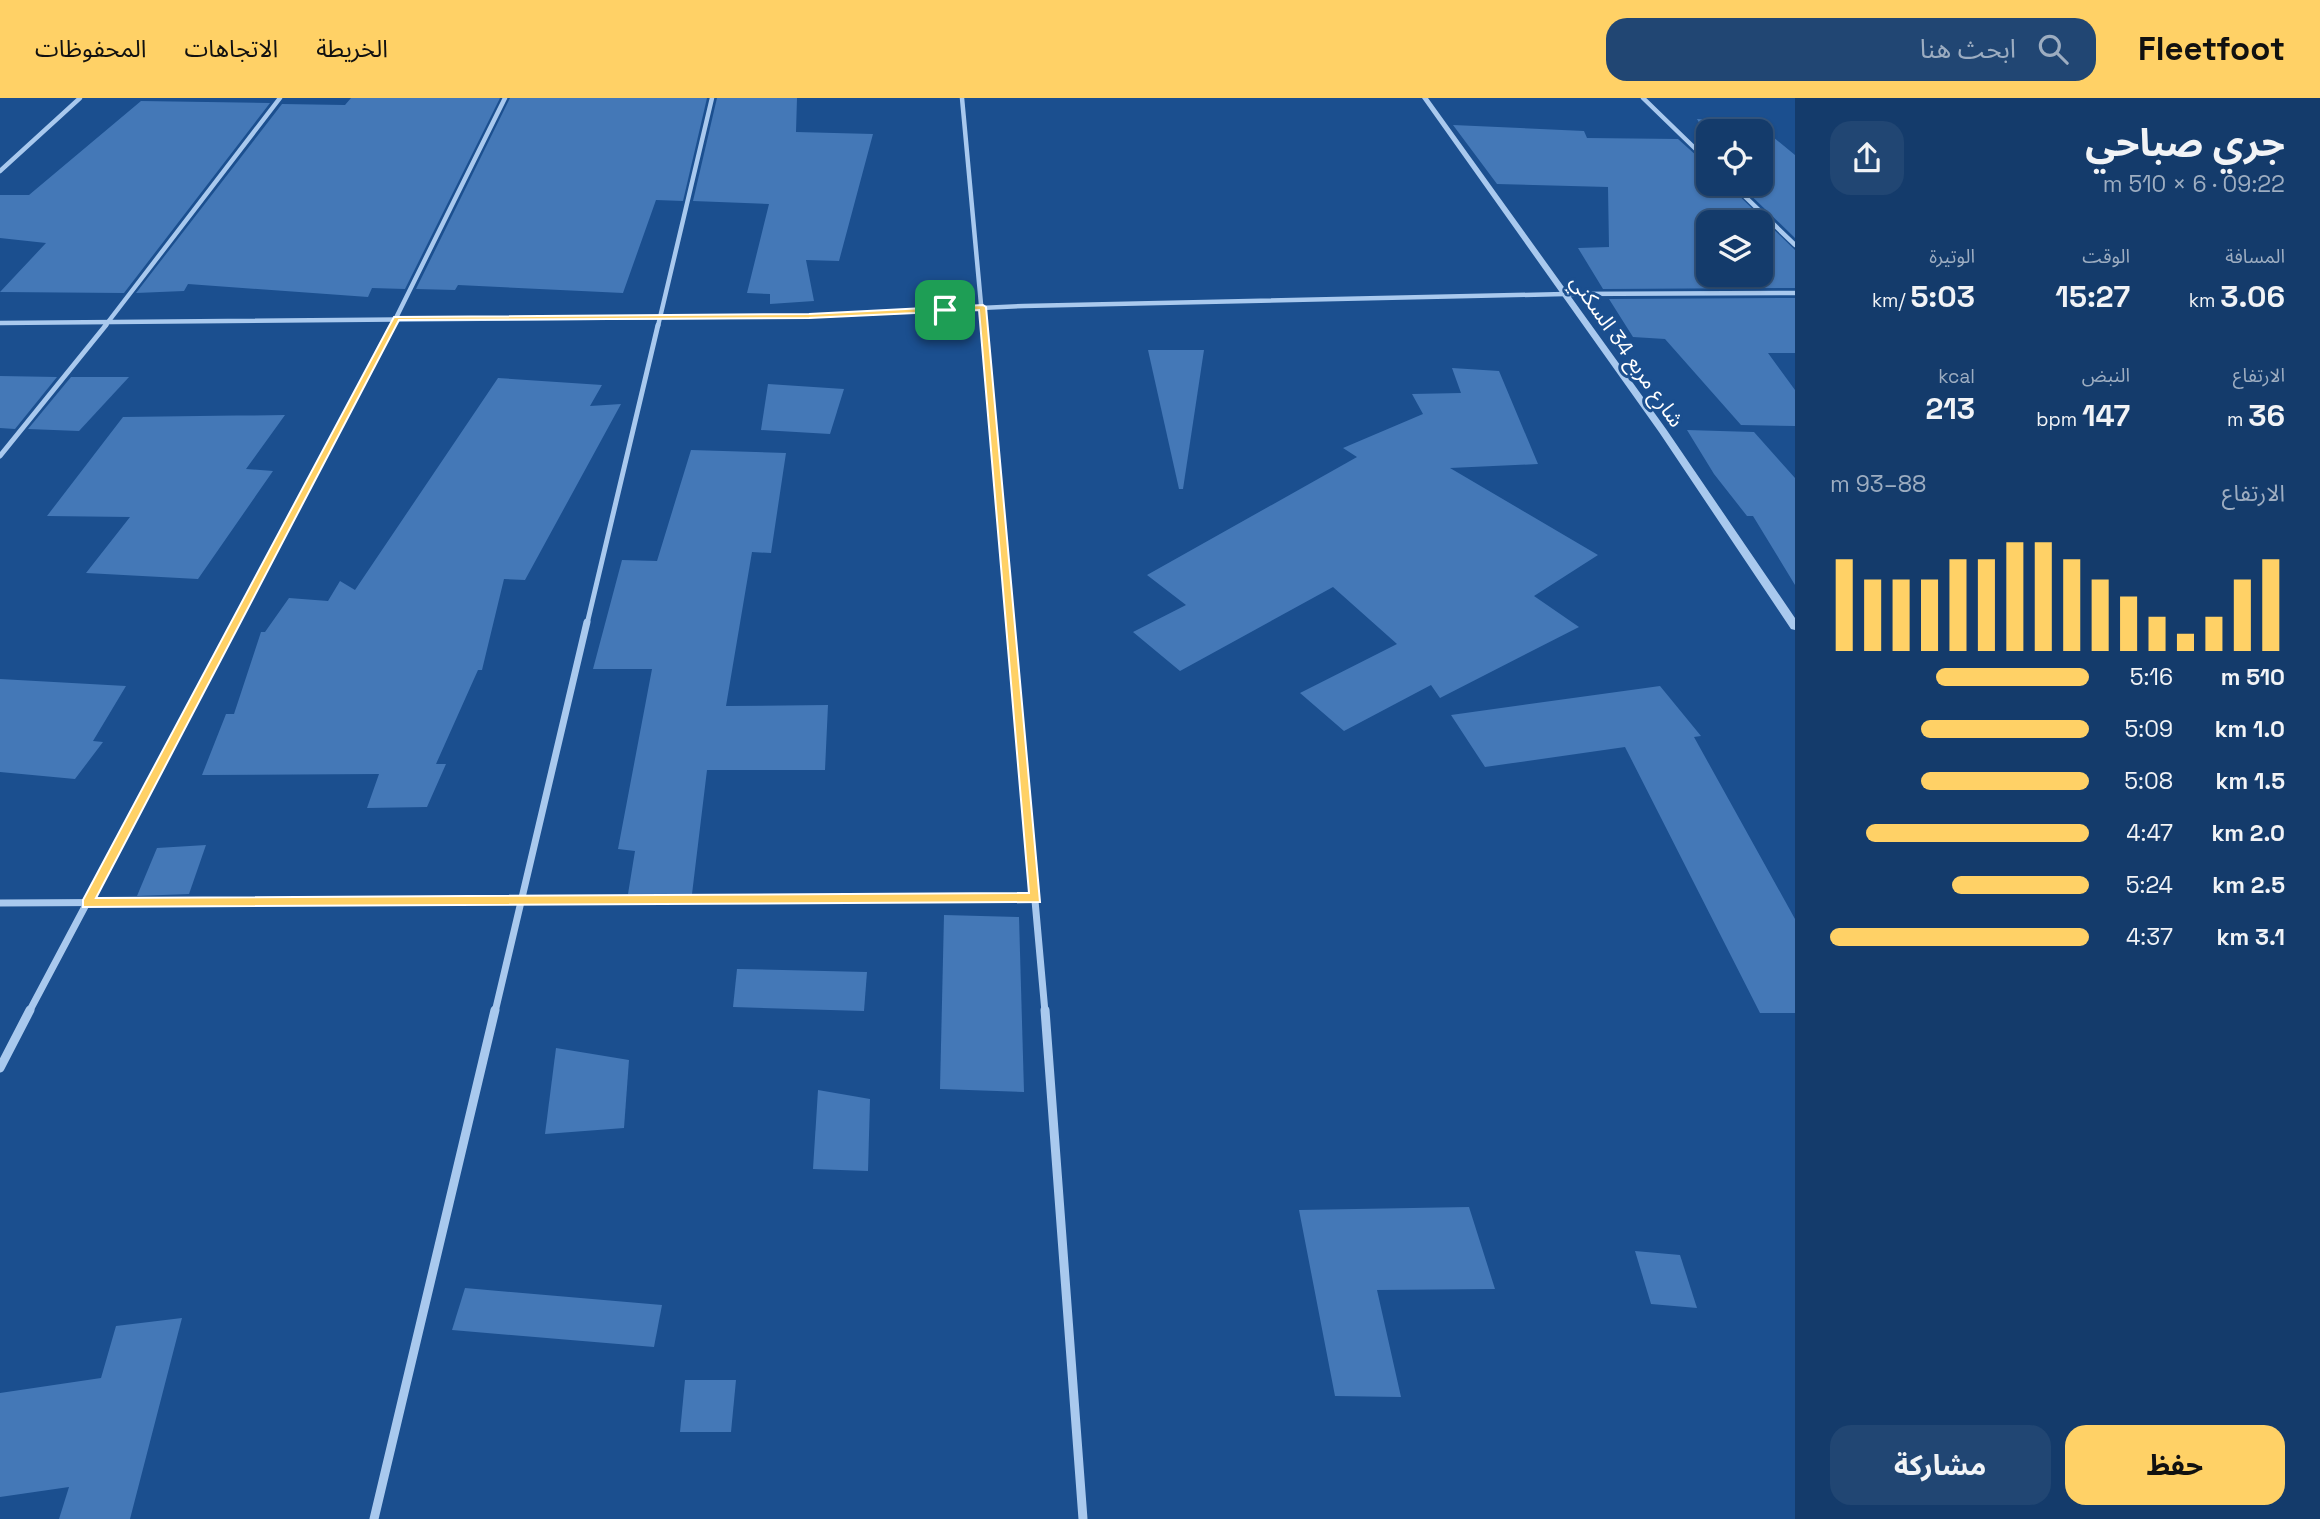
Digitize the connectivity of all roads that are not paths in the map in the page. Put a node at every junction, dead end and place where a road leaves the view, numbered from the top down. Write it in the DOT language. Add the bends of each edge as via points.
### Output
graph roads {
  1 [pos="80,98"];
  2 [pos="280,98"];
  3 [pos="505,98"];
  4 [pos="712,98"];
  5 [pos="962,98"];
  6 [pos="1425,98"];
  7 [pos="1643,98"];
  8 [pos="1696,149"];
  9 [pos="0,171"];
  10 [pos="1744,196"];
  11 [pos="1795,245"];
  12 [pos="1795,293"];
  13 [pos="1565,294"];
  14 [pos="983,307"];
  15 [pos="659,316"];
  16 [pos="396,318"];
  17 [pos="0,323"];
  18 [pos="107,324"];
  19 [pos="0,456"];
  20 [pos="1795,626"];
  21 [pos="1035,898"];
  22 [pos="521,900"];
  23 [pos="0,903"];
  24 [pos="88,903"];
  25 [pos="0,1068"];
  26 [pos="374,1519"];
  27 [pos="1083,1519"];
  1 -- 9 [label="street"];
  2 -- 18 [label="street"];
  3 -- 16 [label="street"];
  4 -- 15 [label="street"];
  5 -- 14 [label="street"];
  6 -- 13 [label="street, شارع مربع 34 السكني"];
  7 -- 8 [label="street"];
  10 -- 11 [label="street"];
  12 -- 13 [label="street"];
  13 -- 14 [label="street"];
  13 -- 20 [label="street, شارع مربع 34 السكني"];
  14 -- 15 [label="street" via="809,316"];
  14 -- 21 [label="street"];
  15 -- 16 [label="street"];
  15 -- 22 [label="street"];
  16 -- 18 [label="street"];
  16 -- 24 [label="street"];
  17 -- 18 [label="street"];
  18 -- 19 [label="street"];
  21 -- 22 [label="street"];
  21 -- 27 [label="street"];
  22 -- 24 [label="street"];
  22 -- 26 [label="street"];
  23 -- 24 [label="street"];
  24 -- 25 [label="street"];
}
